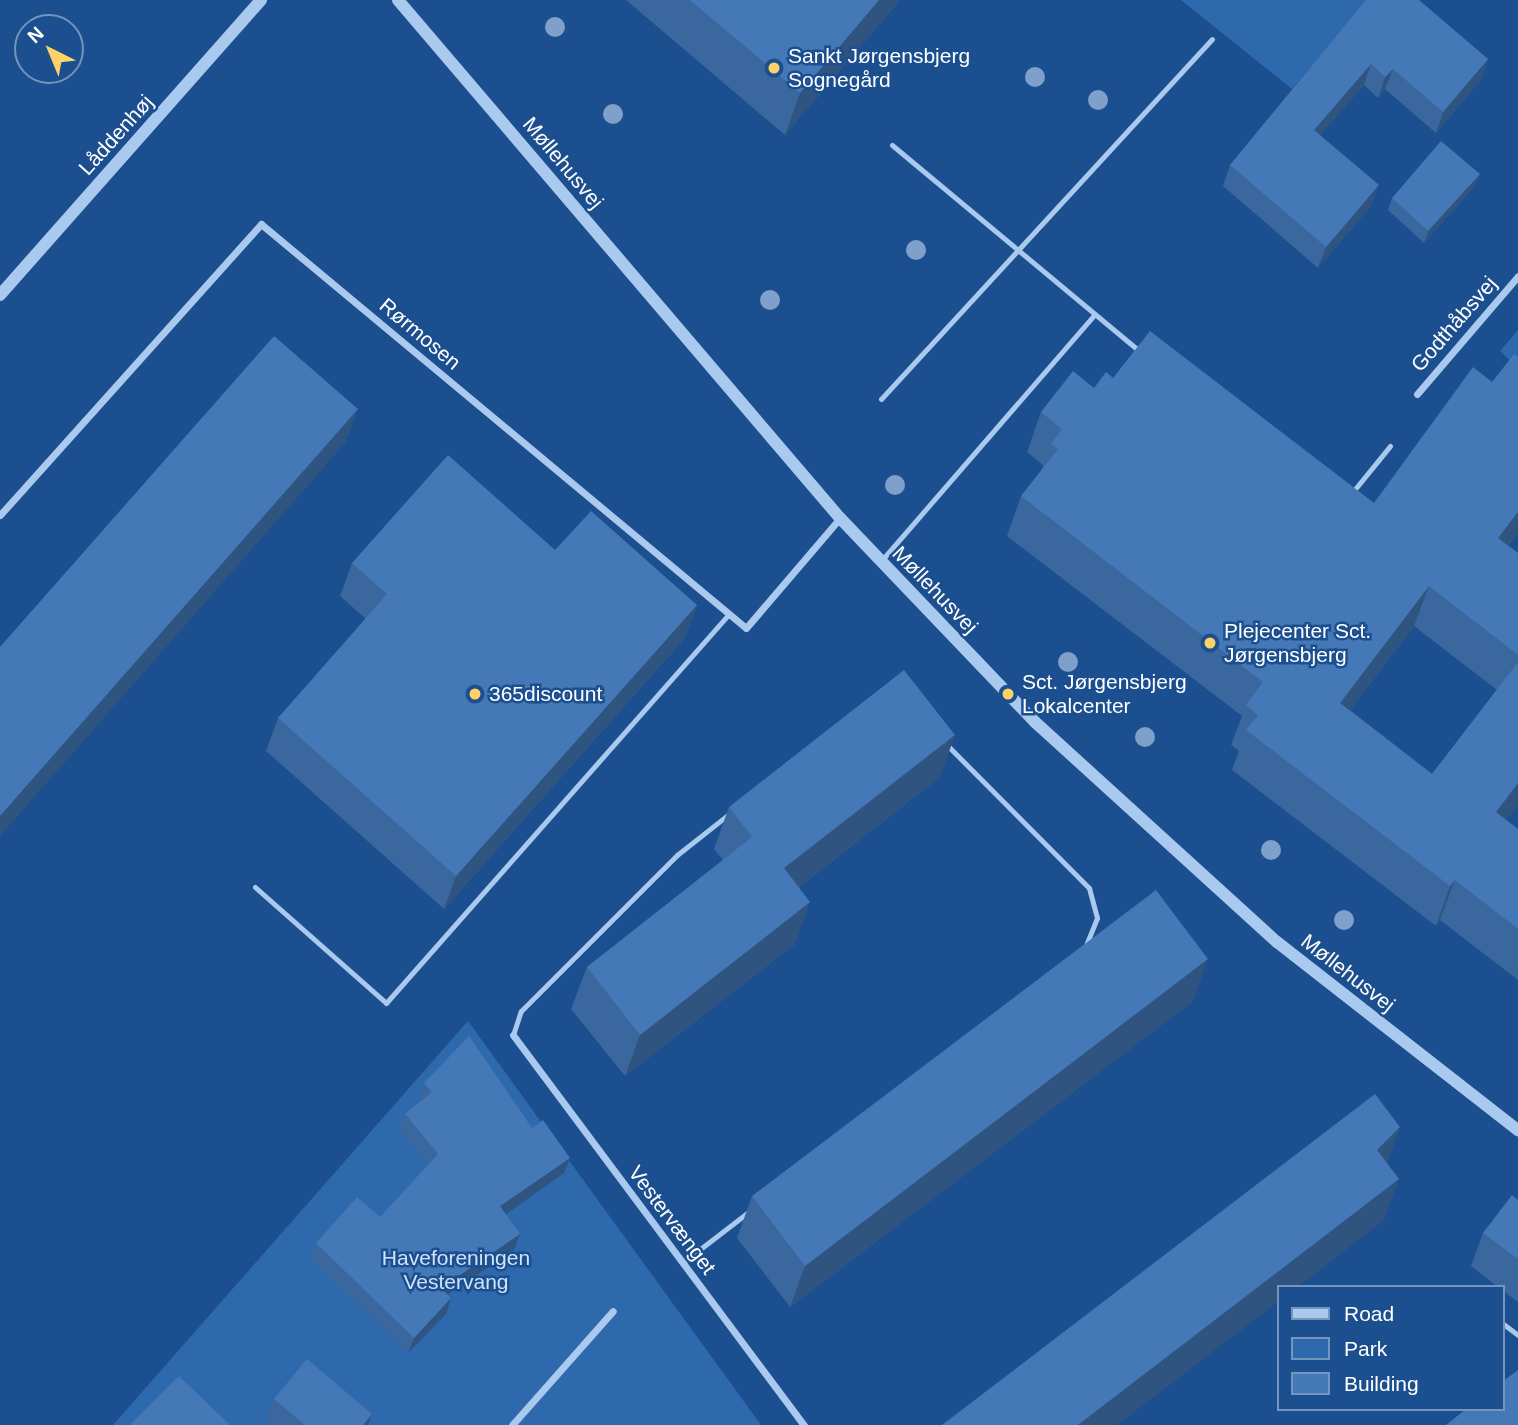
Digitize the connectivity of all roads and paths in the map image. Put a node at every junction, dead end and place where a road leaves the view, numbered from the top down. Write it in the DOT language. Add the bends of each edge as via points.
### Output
graph roads {
  1 [pos="261,0"];
  2 [pos="398,0"];
  3 [pos="1212,39"];
  4 [pos="891,145"];
  5 [pos="1017,251"];
  6 [pos="1518,276"];
  7 [pos="0,295"];
  8 [pos="1093,316"];
  9 [pos="1147,357"];
  10 [pos="1417,394"];
  11 [pos="881,399"];
  12 [pos="1390,446"];
  13 [pos="1342,505"];
  14 [pos="0,515"];
  15 [pos="839,518"];
  16 [pos="881,561"];
  17 [pos="729,614"];
  18 [pos="936,734"];
  19 [pos="740,805"];
  20 [pos="255,887"];
  21 [pos="1082,958"];
  22 [pos="513,1035"];
  23 [pos="1518,1130"];
  24 [pos="760,1203"];
  25 [pos="682,1263"];
  26 [pos="614,1311"];
  27 [pos="512,1425"];
  28 [pos="804,1425"];
  1 -- 7 [label="street, Låddenhøj"];
  2 -- 15 [label="street, Møllehusvej"];
  3 -- 5 [label="lane"];
  4 -- 5 [label="lane"];
  5 -- 8 [label="lane"];
  5 -- 11 [label="lane"];
  6 -- 10 [label="street, Godthåbsvej"];
  8 -- 9 [label="lane"];
  8 -- 16 [label="lane"];
  12 -- 13 [label="lane"];
  14 -- 17 [label="street, Rørmosen" via="261,224"];
  15 -- 16 [label="street, Møllehusvej"];
  15 -- 17 [label="street" via="746,628"];
  16 -- 23 [label="street, Møllehusvej" via="1035,722 1210,885"];
  17 -- 20 [label="lane" via="386,1003"];
  18 -- 21 [label="lane" via="1089,888 1097,918"];
  19 -- 22 [label="lane" via="677,855 521,1011"];
  22 -- 25 [label="street, Vestervænget"];
  24 -- 25 [label="lane"];
  25 -- 28 [label="street, Vestervænget"];
  26 -- 27 [label="street"];
}
